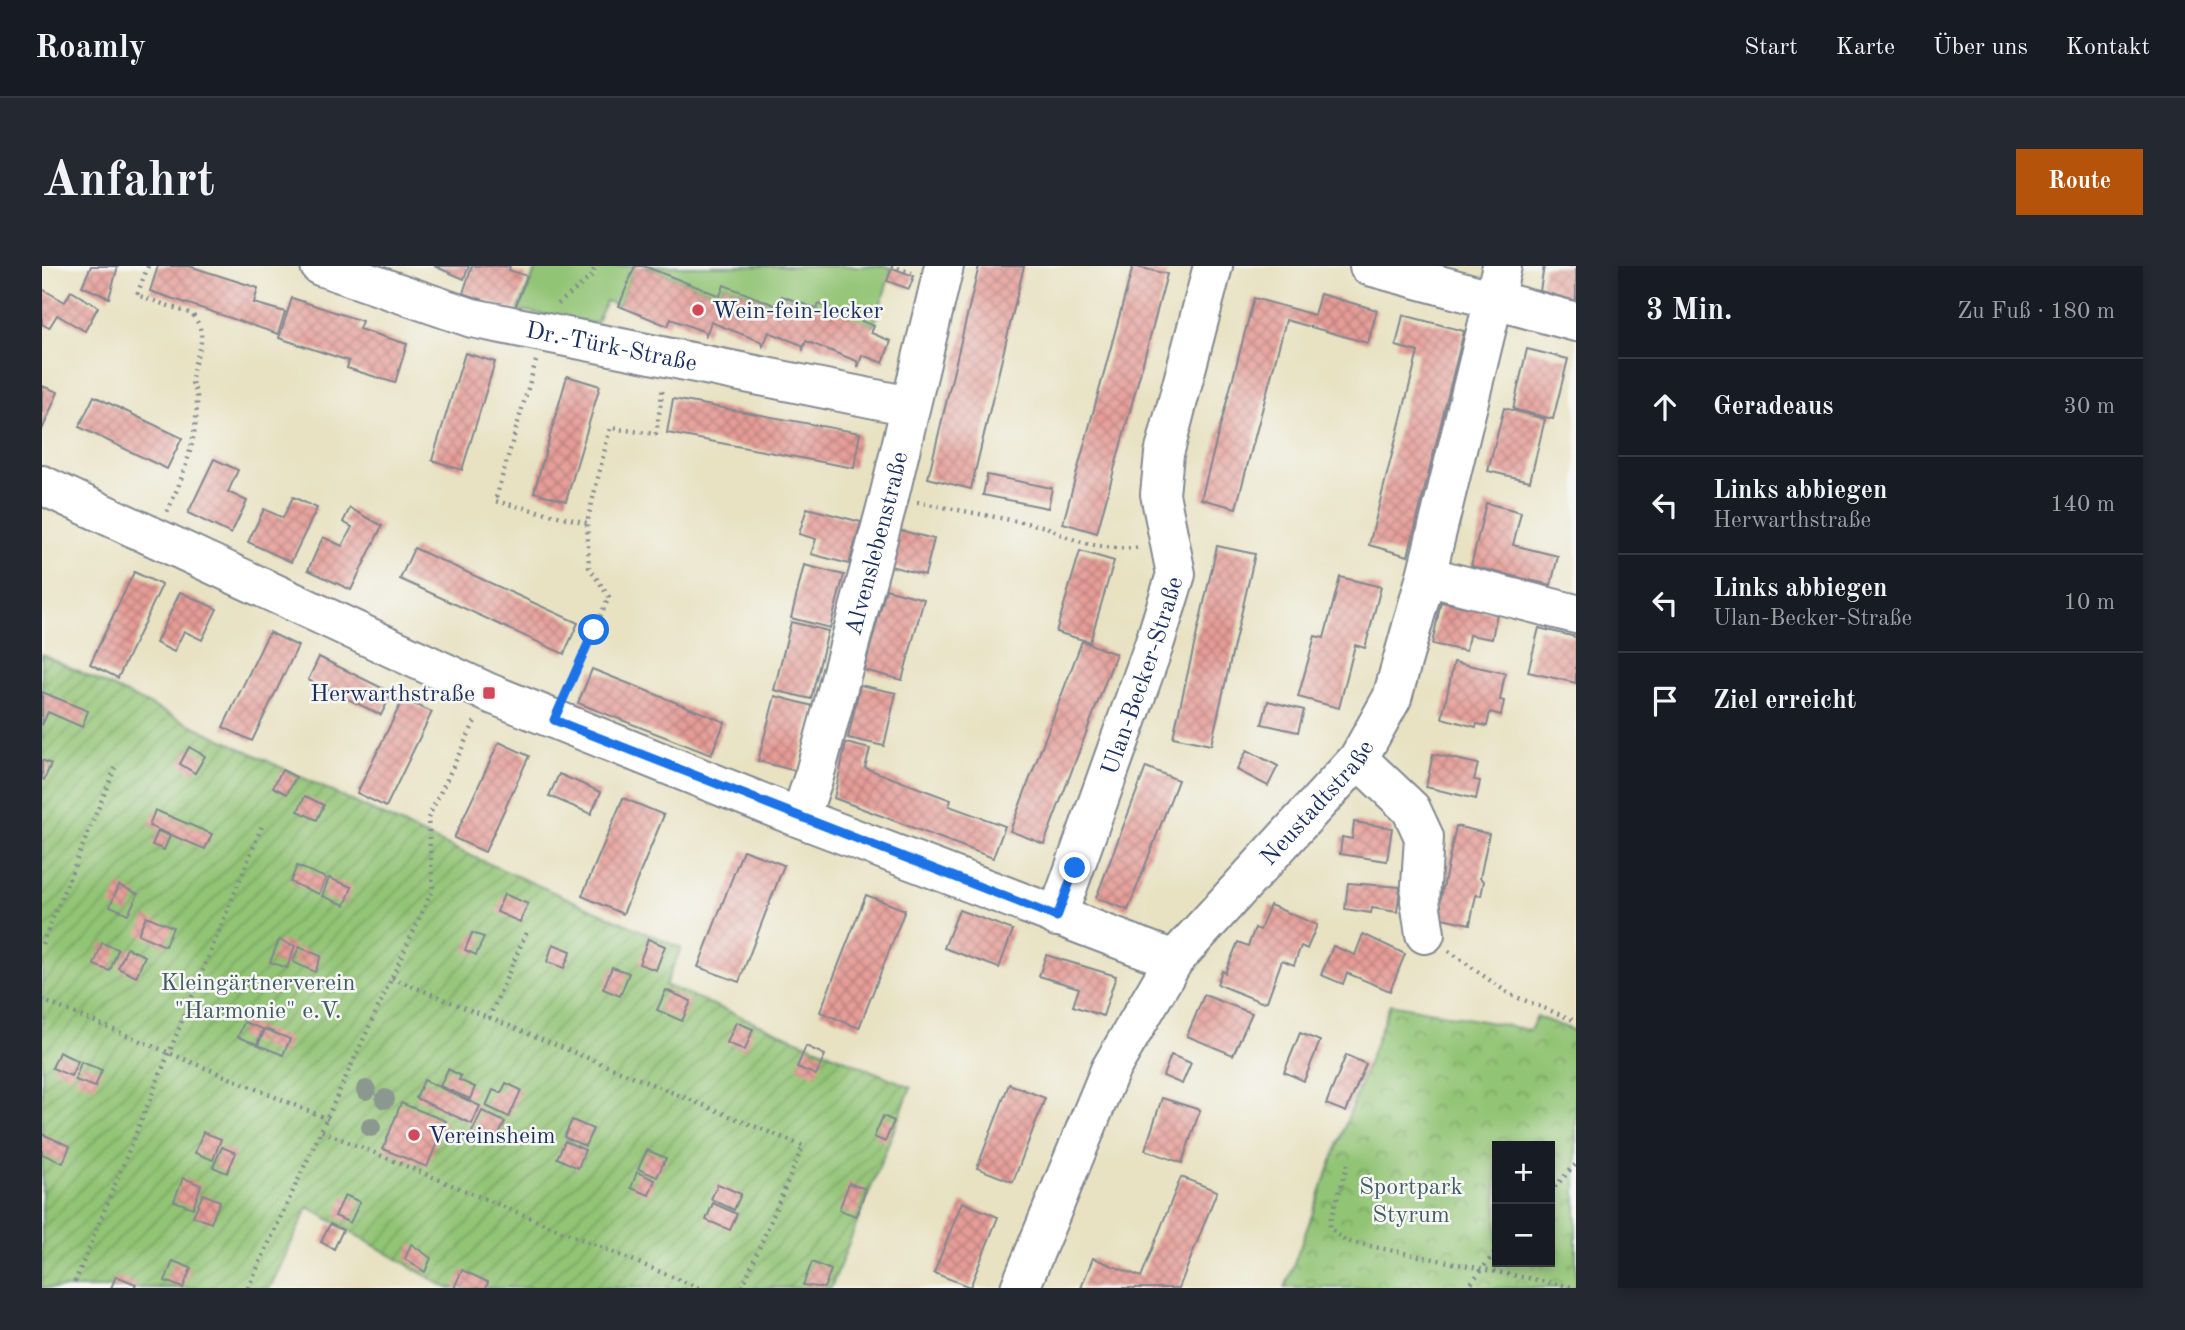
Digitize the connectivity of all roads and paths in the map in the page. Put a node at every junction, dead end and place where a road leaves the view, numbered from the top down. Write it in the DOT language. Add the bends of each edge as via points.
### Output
graph roads {
  1 [pos="148,266"];
  2 [pos="320,266"];
  3 [pos="596,266"];
  4 [pos="944,266"];
  5 [pos="1213,266"];
  6 [pos="1370,266"];
  7 [pos="1499,283"];
  8 [pos="1576,322"];
  9 [pos="544,332"];
  10 [pos="668,357"];
  11 [pos="910,406"];
  12 [pos="42,485"];
  13 [pos="889,497"];
  14 [pos="587,523"];
  15 [pos="155,538"];
  16 [pos="1170,541"];
  17 [pos="1426,576"];
  18 [pos="1576,614"];
  19 [pos="489,693"];
  20 [pos="554,720"];
  21 [pos="1357,759"];
  22 [pos="115,768"];
  23 [pos="800,818"];
  24 [pos="262,826"];
  25 [pos="1057,917"];
  26 [pos="527,931"];
  27 [pos="1426,934"];
  28 [pos="42,944"];
  29 [pos="1174,960"];
  30 [pos="392,978"];
  31 [pos="42,1000"];
  32 [pos="489,1018"];
  33 [pos="1576,1021"];
  34 [pos="168,1051"];
  35 [pos="328,1119"];
  36 [pos="322,1131"];
  37 [pos="1349,1164"];
  38 [pos="1576,1164"];
  39 [pos="1555,1187"];
  40 [pos="1492,1257"];
  41 [pos="1483,1270"];
  42 [pos="75,1282"];
  43 [pos="248,1288"];
  44 [pos="699,1288"];
  45 [pos="742,1288"];
  46 [pos="1020,1288"];
  47 [pos="1467,1288"];
  48 [pos="1576,1288"];
  1 -- 15 [label="path" via="137,295 192,314 201,334 192,381 197,397 191,447"];
  2 -- 9 [label="street, Dr.-Türk-Straße" via="472,318"];
  3 -- 9 [label="path" via="592,276 553,310"];
  4 -- 11 [label="street, Alvenslebenstraße"];
  5 -- 16 [label="street, Ulan-Becker-Straße" via="1164,454 1160,494"];
  6 -- 7 [label="street"];
  7 -- 8 [label="street"];
  7 -- 17 [label="street, Neustadtstraße"];
  9 -- 10 [label="street, Dr.-Türk-Straße"];
  9 -- 14 [label="path" via="495,501"];
  10 -- 11 [label="street, Dr.-Türk-Straße"];
  10 -- 14 [label="path" via="656,434 610,428"];
  11 -- 13 [label="street, Alvenslebenstraße"];
  12 -- 15 [label="street"];
  13 -- 16 [label="path" via="1047,527 1058,534 1125,550"];
  13 -- 23 [label="street, Alvenslebenstraße"];
  14 -- 20 [label="path" via="589,567 609,597"];
  15 -- 19 [label="street"];
  16 -- 25 [label="street, Ulan-Becker-Straße" via="1176,574"];
  17 -- 18 [label="street"];
  17 -- 21 [label="street, Neustadtstraße" via="1392,698"];
  19 -- 20 [label="street"];
  19 -- 30 [label="path" via="428,818 433,889"];
  20 -- 23 [label="street"];
  21 -- 27 [label="street" via="1411,809 1424,837 1420,901"];
  21 -- 29 [label="street, Neustadtstraße"];
  22 -- 28 [label="path"];
  23 -- 25 [label="street"];
  24 -- 34 [label="path"];
  25 -- 29 [label="street"];
  26 -- 32 [label="path"];
  27 -- 33 [label="path" via="1509,994"];
  29 -- 46 [label="street, Neustadtstraße" via="1110,1070"];
  30 -- 32 [label="path"];
  30 -- 35 [label="path"];
  31 -- 34 [label="path"];
  32 -- 45 [label="path" via="803,1146"];
  34 -- 35 [label="path"];
  34 -- 42 [label="path"];
  35 -- 36 [label="path"];
  36 -- 43 [label="path"];
  36 -- 44 [label="path"];
  37 -- 41 [label="path" via="1330,1220 1336,1235 1345,1241"];
  38 -- 39 [label="path"];
  40 -- 41 [label="path"];
  41 -- 47 [label="path"];
  41 -- 48 [label="path"];
}
